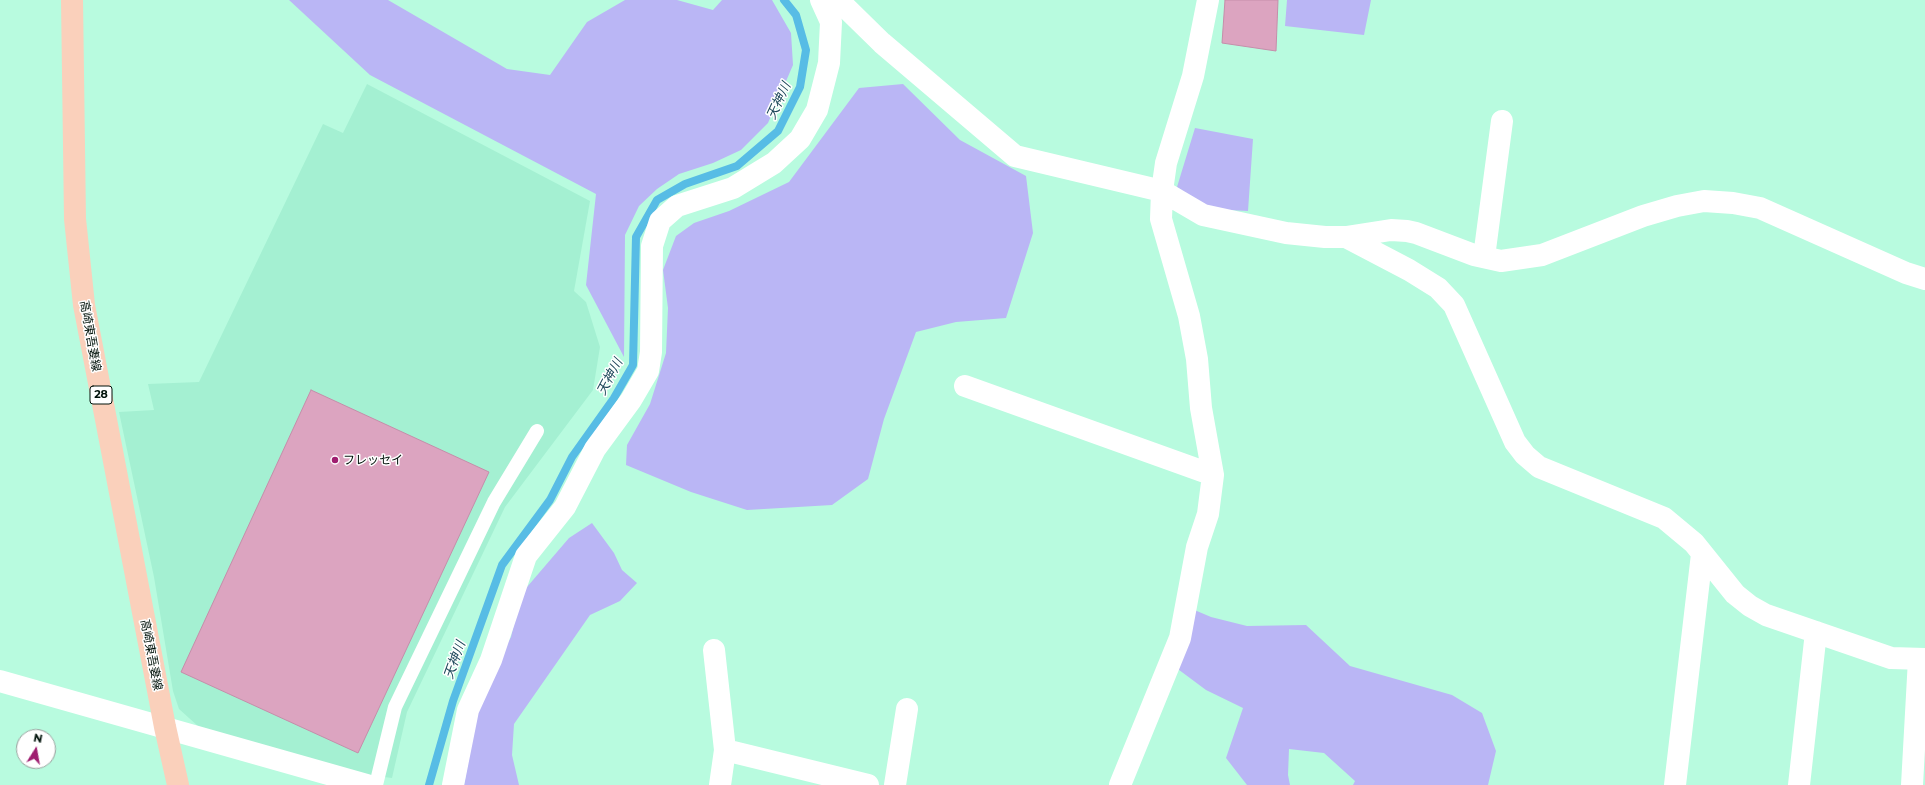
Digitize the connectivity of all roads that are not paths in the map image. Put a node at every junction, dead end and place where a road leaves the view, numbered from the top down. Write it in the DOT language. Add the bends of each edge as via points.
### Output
graph roads {
  1 [pos="72,0"];
  2 [pos="821,0"];
  3 [pos="838,0"];
  4 [pos="1208,0"];
  5 [pos="1502,121"];
  6 [pos="1162,191"];
  7 [pos="1346,237"];
  8 [pos="1484,257"];
  9 [pos="1925,279"];
  10 [pos="965,386"];
  11 [pos="537,431"];
  12 [pos="1213,474"];
  13 [pos="1702,554"];
  14 [pos="1816,632"];
  15 [pos="714,650"];
  16 [pos="1922,659"];
  17 [pos="0,681"];
  18 [pos="907,709"];
  19 [pos="165,727"];
  20 [pos="725,750"];
  21 [pos="178,785"];
  22 [pos="367,785"];
  23 [pos="376,785"];
  24 [pos="453,785"];
  25 [pos="720,785"];
  26 [pos="868,785"];
  27 [pos="895,785"];
  28 [pos="1120,785"];
  29 [pos="1675,785"];
  30 [pos="1799,785"];
  31 [pos="1912,785"];
  1 -- 19 [label="main road, 高崎東吾妻線 / 28" via="75,219 84,304"];
  2 -- 24 [label="street" via="831,22 828,63 817,110 800,139 774,163 740,184 677,206 660,221 652,246 651,352 648,371 631,400 595,449 565,507 526,556 491,660 468,710"];
  3 -- 6 [label="street" via="882,43 1015,156"];
  4 -- 6 [label="street" via="1193,76 1166,163"];
  5 -- 8 [label="street"];
  6 -- 7 [label="street" via="1203,216 1286,233"];
  6 -- 12 [label="street" via="1162,219 1198,359 1201,408"];
  7 -- 8 [label="street" via="1391,230 1416,232"];
  7 -- 13 [label="street" via="1438,288 1454,305 1515,442 1525,455 1539,467 1664,518"];
  8 -- 9 [label="street" via="1501,260 1542,255 1643,216 1704,201 1760,208"];
  10 -- 12 [label="street"];
  11 -- 23 [label="lane" via="494,502 395,707"];
  12 -- 28 [label="street" via="1208,514 1197,547 1180,638"];
  13 -- 14 [label="street" via="1735,594 1750,606 1766,615"];
  13 -- 29 [label="street"];
  14 -- 16 [label="street" via="1891,658"];
  14 -- 30 [label="street"];
  15 -- 20 [label="street"];
  16 -- 31 [label="street"];
  17 -- 19 [label="street"];
  18 -- 27 [label="street"];
  19 -- 21 [label="main road, 高崎東吾妻線 / 28"];
  19 -- 22 [label="street"];
  20 -- 25 [label="street"];
  20 -- 26 [label="street"];
}
